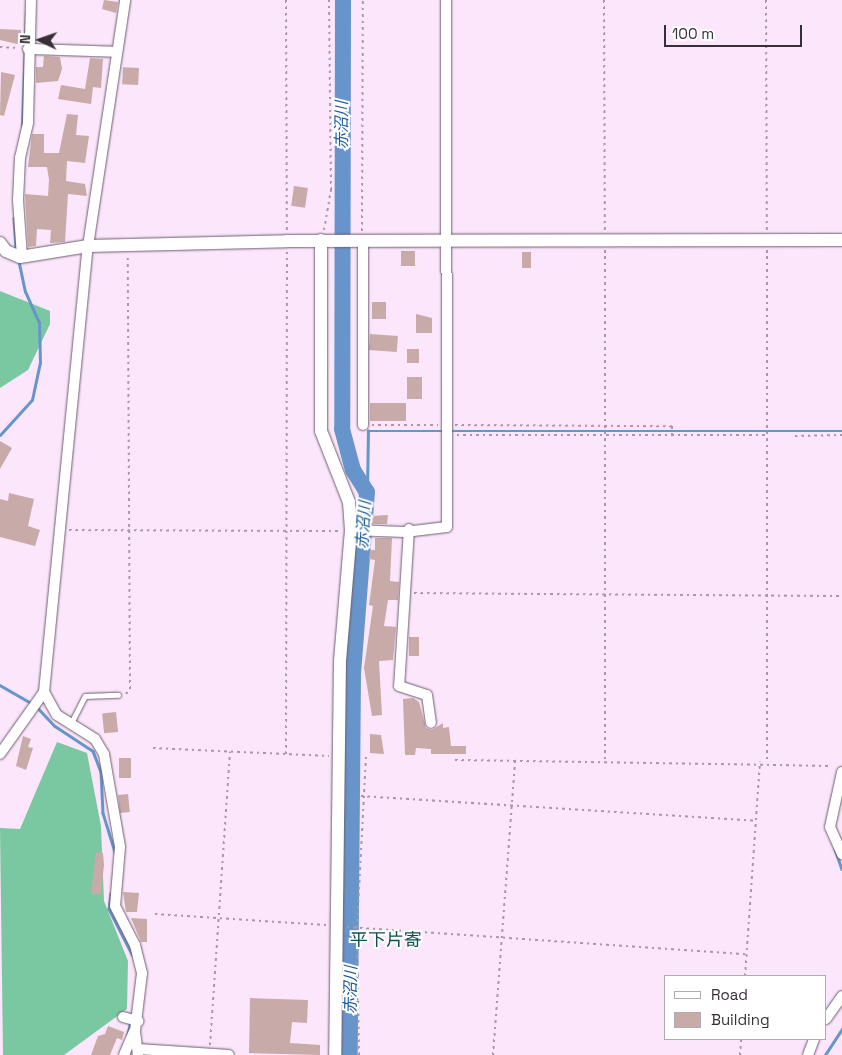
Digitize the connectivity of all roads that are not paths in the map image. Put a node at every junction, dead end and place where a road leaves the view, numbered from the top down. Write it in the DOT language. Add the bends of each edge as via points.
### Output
graph roads {
  1 [pos="31,0"];
  2 [pos="125,0"];
  3 [pos="446,0"];
  4 [pos="24,48"];
  5 [pos="117,52"];
  6 [pos="324,240"];
  7 [pos="842,240"];
  8 [pos="360,241"];
  9 [pos="446,241"];
  10 [pos="0,243"];
  11 [pos="88,246"];
  12 [pos="19,257"];
  13 [pos="362,425"];
  14 [pos="409,529"];
  15 [pos="360,531"];
  16 [pos="44,692"];
  17 [pos="118,695"];
  18 [pos="431,723"];
  19 [pos="71,724"];
  20 [pos="0,754"];
  21 [pos="842,772"];
  22 [pos="842,854"];
  23 [pos="842,996"];
  24 [pos="122,1017"];
  25 [pos="827,1018"];
  26 [pos="138,1020"];
  27 [pos="131,1036"];
  28 [pos="814,1040"];
  29 [pos="138,1052"];
  30 [pos="210,1054"];
  31 [pos="124,1055"];
  32 [pos="229,1055"];
  33 [pos="335,1055"];
  34 [pos="808,1055"];
  1 -- 4 [label="street"];
  2 -- 5 [label="street"];
  3 -- 9 [label="street"];
  4 -- 5 [label="street"];
  4 -- 12 [label="street" via="28,122 20,158"];
  5 -- 11 [label="street"];
  6 -- 8 [label="street"];
  6 -- 11 [label="street"];
  6 -- 15 [label="street" via="321,431"];
  7 -- 9 [label="street"];
  8 -- 9 [label="street"];
  8 -- 13 [label="street"];
  9 -- 14 [label="street" via="448,527"];
  10 -- 12 [label="street"];
  11 -- 12 [label="street"];
  11 -- 16 [label="street"];
  14 -- 15 [label="street"];
  14 -- 18 [label="street" via="399,686 428,695"];
  15 -- 33 [label="street" via="340,660 341,926"];
  16 -- 19 [label="street" via="57,715"];
  16 -- 20 [label="street"];
  17 -- 19 [label="lane" via="85,696"];
  19 -- 26 [label="street" via="95,739 104,754 120,847 115,906 135,945 142,973"];
  21 -- 22 [label="street" via="830,827"];
  23 -- 25 [label="street"];
  24 -- 26 [label="street"];
  26 -- 27 [label="street"];
  27 -- 29 [label="street"];
  27 -- 31 [label="street"];
  28 -- 34 [label="street"];
  29 -- 30 [label="street"];
  30 -- 32 [label="street"];
}
